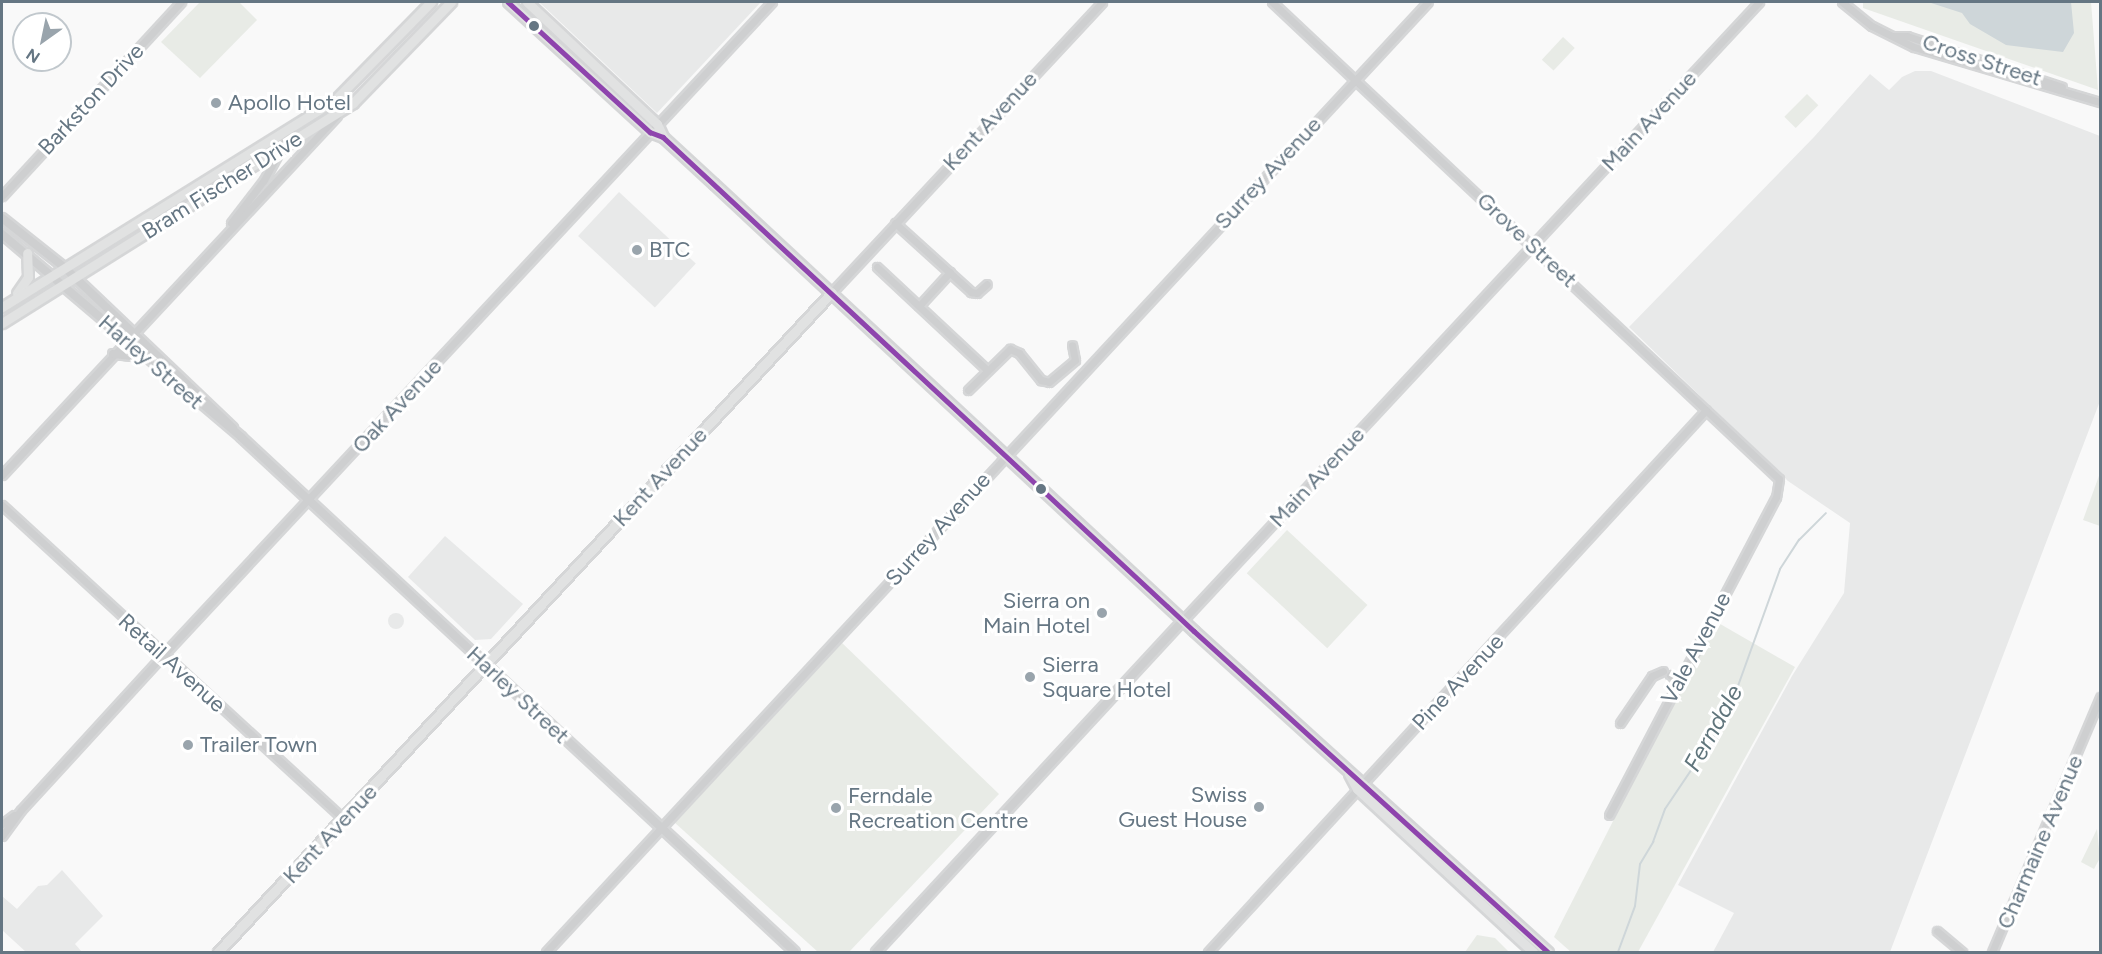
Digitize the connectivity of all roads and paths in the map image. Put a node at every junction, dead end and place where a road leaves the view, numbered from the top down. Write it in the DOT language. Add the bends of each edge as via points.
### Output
graph roads {
  1 [pos="182,2"];
  2 [pos="431,2"];
  3 [pos="451,2"];
  4 [pos="508,2"];
  5 [pos="527,2"];
  6 [pos="772,2"];
  7 [pos="1102,2"];
  8 [pos="1272,2"];
  9 [pos="1428,2"];
  10 [pos="1760,2"];
  11 [pos="1842,2"];
  12 [pos="1356,79"];
  13 [pos="2100,102"];
  14 [pos="343,109"];
  15 [pos="657,124"];
  16 [pos="292,128"];
  17 [pos="650,132"];
  18 [pos="663,137"];
  19 [pos="284,146"];
  20 [pos="2,196"];
  21 [pos="2,218"];
  22 [pos="895,223"];
  23 [pos="2,234"];
  24 [pos="219,240"];
  25 [pos="1533,245"];
  26 [pos="27,253"];
  27 [pos="877,267"];
  28 [pos="65,268"];
  29 [pos="950,272"];
  30 [pos="53,275"];
  31 [pos="75,277"];
  32 [pos="64,284"];
  33 [pos="987,284"];
  34 [pos="832,292"];
  35 [pos="4,305"];
  36 [pos="919,306"];
  37 [pos="2,323"];
  38 [pos="133,331"];
  39 [pos="126,340"];
  40 [pos="1072,345"];
  41 [pos="113,354"];
  42 [pos="147,358"];
  43 [pos="987,370"];
  44 [pos="968,390"];
  45 [pos="1706,410"];
  46 [pos="241,437"];
  47 [pos="1007,453"];
  48 [pos="2,475"];
  49 [pos="1779,479"];
  50 [pos="309,500"];
  51 [pos="2,505"];
  52 [pos="1183,621"];
  53 [pos="163,655"];
  54 [pos="486,665"];
  55 [pos="1679,681"];
  56 [pos="2100,697"];
  57 [pos="1620,723"];
  58 [pos="1361,786"];
  59 [pos="21,810"];
  60 [pos="1609,815"];
  61 [pos="344,820"];
  62 [pos="2,824"];
  63 [pos="662,828"];
  64 [pos="2,836"];
  65 [pos="1937,932"];
  66 [pos="549,950"];
  67 [pos="218,952"];
  68 [pos="558,952"];
  69 [pos="795,952"];
  70 [pos="876,952"];
  71 [pos="1208,952"];
  72 [pos="1533,952"];
  73 [pos="1548,952"];
  74 [pos="1962,952"];
  75 [pos="1992,952"];
  1 -- 20 [label="street, Barkston Drive"];
  2 -- 16 [label="main road, Bram Fischer Drive" via="355,83"];
  3 -- 14 [label="main road, Bram Fischer Drive"];
  4 -- 17 [label="main road"];
  5 -- 15 [label="main road"];
  6 -- 15 [label="street, Oak Avenue"];
  7 -- 22 [label="street, Kent Avenue"];
  8 -- 12 [label="street, Grove Street"];
  9 -- 12 [label="street, Surrey Avenue"];
  10 -- 25 [label="street, Main Avenue"];
  11 -- 13 [label="street, Cross Street" via="1862,20 1893,36 1907,36"];
  12 -- 25 [label="street, Grove Street"];
  12 -- 47 [label="street, Surrey Avenue"];
  14 -- 19 [label="main road, Bram Fischer Drive"];
  14 -- 24 [label="street"];
  15 -- 17 [label="street, Oak Avenue"];
  15 -- 18 [label="main road"];
  16 -- 19 [label="street"];
  16 -- 28 [label="main road, Bram Fischer Drive"];
  17 -- 18 [label="main road"];
  17 -- 50 [label="street, Oak Avenue"];
  18 -- 34 [label="main road"];
  19 -- 24 [label="street"];
  19 -- 31 [label="main road, Bram Fischer Drive"];
  21 -- 28 [label="street, Harley Street"];
  22 -- 29 [label="street"];
  22 -- 34 [label="street, Kent Avenue"];
  23 -- 26 [label="street, Harley Street"];
  24 -- 38 [label="street"];
  25 -- 45 [label="street, Grove Street"];
  25 -- 52 [label="street, Main Avenue"];
  26 -- 30 [label="street, Harley Street"];
  26 -- 35 [label="main road" via="28,277"];
  27 -- 36 [label="street"];
  28 -- 30 [label="main road, Bram Fischer Drive"];
  28 -- 31 [label="street, Harley Street"];
  29 -- 33 [label="street" via="971,292 977,293"];
  29 -- 36 [label="street"];
  30 -- 32 [label="street, Harley Street"];
  30 -- 35 [label="main road, Bram Fischer Drive"];
  31 -- 32 [label="main road, Bram Fischer Drive"];
  31 -- 38 [label="street, Harley Street"];
  32 -- 37 [label="main road, Bram Fischer Drive"];
  32 -- 39 [label="street, Harley Street"];
  34 -- 47 [label="main road"];
  34 -- 54 [label="main road, Kent Avenue"];
  36 -- 43 [label="street"];
  38 -- 39 [label="street"];
  38 -- 46 [label="street, Harley Street"];
  39 -- 41 [label="street"];
  39 -- 42 [label="street, Harley Street"];
  40 -- 43 [label="street" via="1075,360 1049,382 1041,380 1019,353 1010,349"];
  41 -- 42 [label="street"];
  41 -- 48 [label="street"];
  42 -- 46 [label="street, Harley Street"];
  43 -- 44 [label="street"];
  45 -- 49 [label="street, Grove Street"];
  45 -- 58 [label="street, Pine Avenue"];
  46 -- 50 [label="street, Harley Street"];
  47 -- 52 [label="main road"];
  47 -- 63 [label="street, Surrey Avenue"];
  49 -- 55 [label="street, Vale Avenue" via="1776,496"];
  50 -- 53 [label="street, Oak Avenue"];
  50 -- 54 [label="street, Harley Street"];
  51 -- 53 [label="street, Retail Avenue"];
  52 -- 58 [label="main road"];
  52 -- 70 [label="street, Main Avenue"];
  53 -- 59 [label="street, Oak Avenue"];
  53 -- 61 [label="street, Retail Avenue"];
  54 -- 61 [label="main road, Kent Avenue"];
  54 -- 63 [label="street, Harley Street"];
  55 -- 57 [label="street" via="1666,673 1652,676"];
  55 -- 60 [label="street, Vale Avenue"];
  56 -- 75 [label="street, Charmaine Avenue"];
  58 -- 71 [label="street, Pine Avenue"];
  58 -- 72 [label="main road"];
  58 -- 73 [label="main road"];
  59 -- 62 [label="street, Oak Avenue"];
  59 -- 64 [label="street, Oak Avenue"];
  61 -- 67 [label="main road, Kent Avenue"];
  63 -- 66 [label="street, Surrey Avenue"];
  63 -- 69 [label="street, Harley Street"];
  65 -- 74 [label="street"];
  66 -- 68 [label="street"];
}
